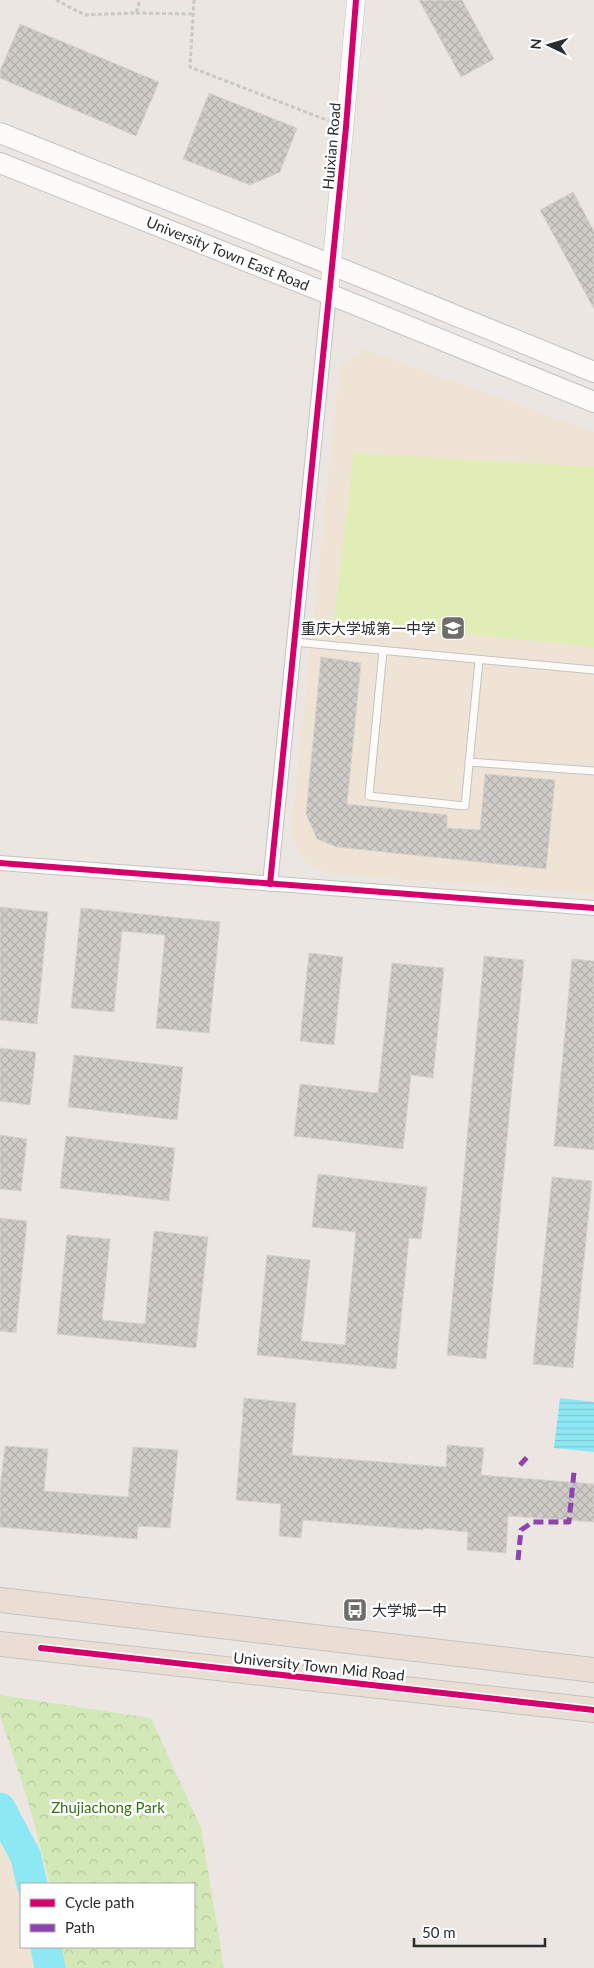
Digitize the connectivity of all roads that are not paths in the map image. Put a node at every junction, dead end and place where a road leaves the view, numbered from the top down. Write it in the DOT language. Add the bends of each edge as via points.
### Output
graph roads {
  1 [pos="356,0"];
  2 [pos="0,133"];
  3 [pos="0,163"];
  4 [pos="332,265"];
  5 [pos="329,294"];
  6 [pos="594,372"];
  7 [pos="594,402"];
  8 [pos="294,642"];
  9 [pos="383,651"];
  10 [pos="479,660"];
  11 [pos="594,670"];
  12 [pos="469,762"];
  13 [pos="594,771"];
  14 [pos="0,863"];
  15 [pos="270,884"];
  16 [pos="594,908"];
  17 [pos="0,1600"];
  18 [pos="0,1644"];
  19 [pos="594,1670"];
  20 [pos="594,1710"];
  1 -- 4 [label="street, Huixian Road"];
  2 -- 4 [label="main road, University Town East Road"];
  3 -- 5 [label="main road, University Town East Road"];
  4 -- 5 [label="street, Huixian Road"];
  4 -- 6 [label="main road, University Town East Road"];
  5 -- 7 [label="main road, University Town East Road"];
  5 -- 8 [label="street"];
  8 -- 9 [label="lane"];
  8 -- 15 [label="street"];
  9 -- 10 [label="lane"];
  9 -- 12 [label="lane" via="369,796 465,806"];
  10 -- 11 [label="lane"];
  10 -- 12 [label="lane"];
  12 -- 13 [label="lane"];
  14 -- 15 [label="street"];
  15 -- 16 [label="street"];
  17 -- 19 [label="highway, University Town Mid Road"];
  18 -- 20 [label="highway, University Town Mid Road"];
}
